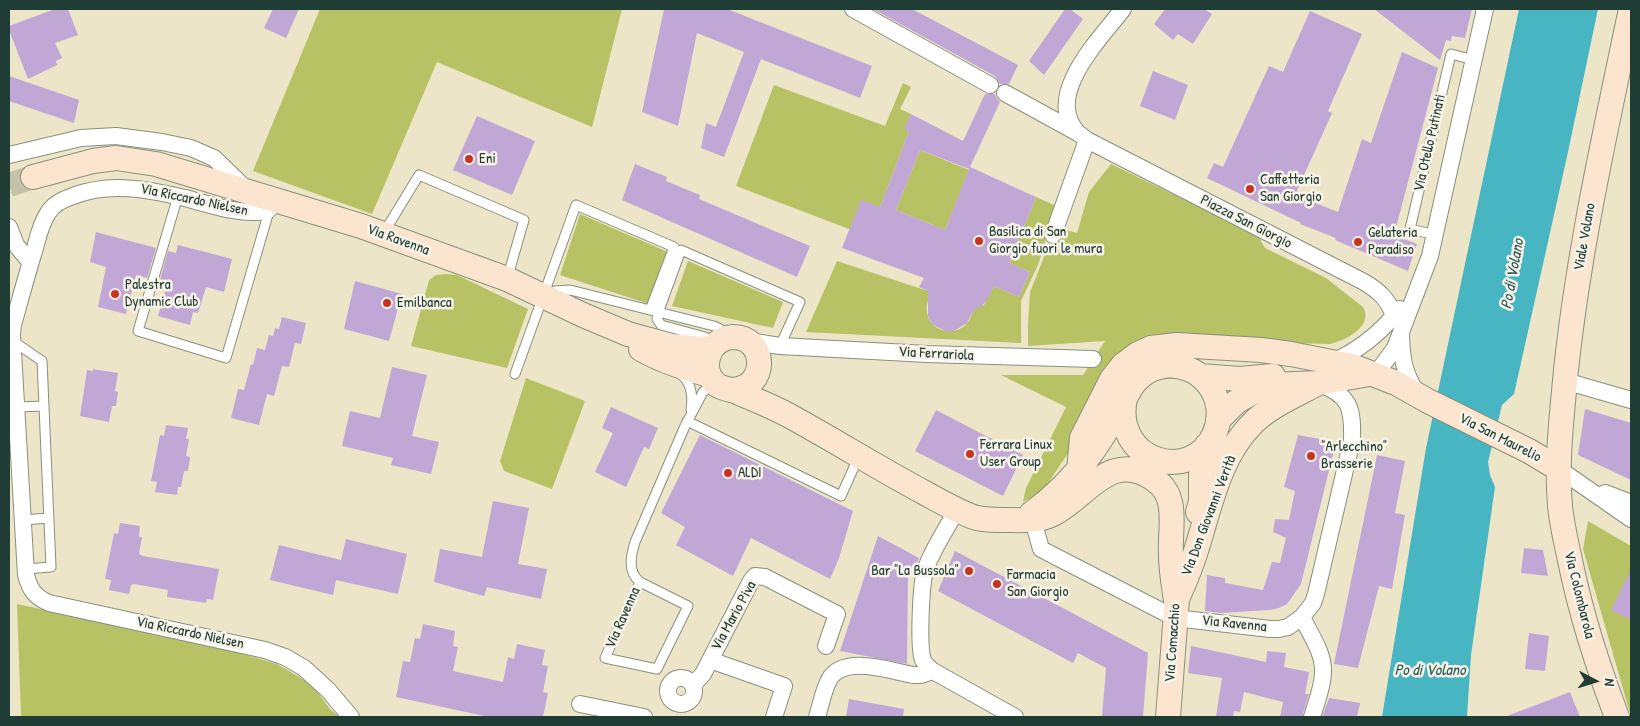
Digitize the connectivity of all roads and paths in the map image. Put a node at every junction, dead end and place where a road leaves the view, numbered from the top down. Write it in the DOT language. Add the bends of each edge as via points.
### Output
graph roads {
  1 [pos="853,9"];
  2 [pos="1123,9"];
  3 [pos="1485,9"];
  4 [pos="1631,9"];
  5 [pos="1474,60"];
  6 [pos="990,85"];
  7 [pos="1005,93"];
  8 [pos="1083,137"];
  9 [pos="9,154"];
  10 [pos="33,177"];
  11 [pos="249,192"];
  12 [pos="178,196"];
  13 [pos="272,203"];
  14 [pos="9,227"];
  15 [pos="383,234"];
  16 [pos="1053,235"];
  17 [pos="1436,235"];
  18 [pos="30,262"];
  19 [pos="1423,276"];
  20 [pos="507,279"];
  21 [pos="545,298"];
  22 [pos="654,312"];
  23 [pos="583,315"];
  24 [pos="1394,316"];
  25 [pos="1401,334"];
  26 [pos="13,340"];
  27 [pos="624,342"];
  28 [pos="780,346"];
  29 [pos="732,347"];
  30 [pos="1093,359"];
  31 [pos="1331,362"];
  32 [pos="516,374"];
  33 [pos="1373,374"];
  34 [pos="1200,376"];
  35 [pos="1565,381"];
  36 [pos="726,383"];
  37 [pos="1318,384"];
  38 [pos="1125,398"];
  39 [pos="1423,398"];
  40 [pos="1631,400"];
  41 [pos="44,406"];
  42 [pos="17,407"];
  43 [pos="689,417"];
  44 [pos="1218,420"];
  45 [pos="1206,446"];
  46 [pos="859,456"];
  47 [pos="1153,457"];
  48 [pos="1559,469"];
  49 [pos="1079,470"];
  50 [pos="1581,483"];
  51 [pos="1631,503"];
  52 [pos="957,508"];
  53 [pos="49,518"];
  54 [pos="1631,519"];
  55 [pos="23,520"];
  56 [pos="1023,520"];
  57 [pos="1183,540"];
  58 [pos="25,569"];
  59 [pos="640,582"];
  60 [pos="1176,609"];
  61 [pos="1302,618"];
  62 [pos="826,646"];
  63 [pos="710,660"];
  64 [pos="933,671"];
  65 [pos="693,685"];
  66 [pos="580,704"];
  67 [pos="678,710"];
  68 [pos="620,715"];
  69 [pos="351,717"];
  70 [pos="644,717"];
  71 [pos="774,717"];
  72 [pos="817,717"];
  73 [pos="1015,717"];
  74 [pos="1168,717"];
  75 [pos="1312,717"];
  76 [pos="1616,717"];
  1 -- 6 [label="street"];
  2 -- 8 [label="street" via="1071,80 1067,114 1070,124"];
  3 -- 5 [label="street, Via Otello Putinati"];
  4 -- 35 [label="main road, Viale Volano" via="1586,232"];
  5 -- 17 [label="street, Via Otello Putinati"];
  5 -- 17 [label="lane, Via Otello Putinati" via="1451,54 1410,228"];
  7 -- 8 [label="street, Piazza San Giorgio"];
  8 -- 16 [label="street"];
  8 -- 24 [label="street, Piazza San Giorgio" via="1364,282 1387,300"];
  9 -- 11 [label="street, Via Ravenna" via="81,138 116,136 191,148 214,158"];
  10 -- 11 [label="main road, Via Ravenna" via="93,160 116,158 156,164"];
  11 -- 13 [label="main road, Via Ravenna"];
  12 -- 13 [label="street, Via Riccardo Nielsen" via="245,212 267,211"];
  12 -- 13 [label="lane" via="138,332 226,358"];
  12 -- 18 [label="street, Via Riccardo Nielsen" via="113,187 67,198 48,211"];
  13 -- 15 [label="main road, Via Ravenna"];
  14 -- 18 [label="street" via="16,245"];
  15 -- 20 [label="main road, Via Ravenna"];
  15 -- 20 [label="lane" via="419,175 524,220"];
  17 -- 19 [label="street, Via Otello Putinati"];
  18 -- 26 [label="street, Via Riccardo Nielsen" via="13,325"];
  19 -- 24 [label="street, Via Otello Putinati"];
  19 -- 25 [label="street, Via Otello Putinati"];
  20 -- 21 [label="main road, Via Ravenna"];
  21 -- 22 [label="lane" via="555,291 570,290"];
  21 -- 22 [label="lane" via="576,205 674,247"];
  21 -- 23 [label="main road, Via Ravenna"];
  21 -- 32 [label="lane"];
  22 -- 28 [label="lane" via="681,250 800,302"];
  22 -- 29 [label="lane" via="661,325"];
  22 -- 29 [label="lane" via="714,326 720,329"];
  23 -- 27 [label="main road, Via Ravenna"];
  23 -- 29 [label="main road, Via Ravenna" via="651,341 690,349"];
  24 -- 31 [label="street, Via Otello Putinati" via="1367,342"];
  25 -- 33 [label="street, Via Otello Putinati" via="1381,367"];
  25 -- 39 [label="street, Via Otello Putinati" via="1404,368 1408,379"];
  26 -- 41 [label="lane" via="42,361"];
  26 -- 42 [label="street, Via Riccardo Nielsen"];
  27 -- 36 [label="main road, Via Ravenna" via="652,356"];
  27 -- 43 [label="lane, Via Ravenna" via="686,378 691,394"];
  28 -- 29 [label="street"];
  28 -- 30 [label="street, Via Ferrariola"];
  29 -- 36 [label="main road" via="707,363"];
  29 -- 36 [label="main road, Via Ravenna" via="758,372"];
  31 -- 33 [label="main road, Via Ravenna"];
  31 -- 34 [label="main road, Via Ravenna" via="1264,377 1226,379"];
  31 -- 49 [label="main road, Via Ravenna" via="1261,350 1177,345 1151,348 1123,365 1112,379 1082,438"];
  33 -- 37 [label="main road, Via Ravenna"];
  33 -- 39 [label="main road, Via Ravenna"];
  34 -- 38 [label="main road, Via Ravenna" via="1192,370 1172,365 1152,369 1136,381"];
  34 -- 44 [label="main road, Via Ravenna" via="1217,400"];
  35 -- 40 [label="street"];
  35 -- 48 [label="main road, Viale Volano"];
  36 -- 43 [label="lane, Via Ravenna" via="703,392"];
  36 -- 46 [label="main road, Via Ravenna"];
  37 -- 44 [label="main road, Via Ravenna" via="1260,388 1236,402"];
  37 -- 60 [label="main road, Via Don Giovanni Verità" via="1263,414 1244,433 1226,462"];
  37 -- 61 [label="street, Via Ravenna" via="1334,389 1350,409 1352,440 1316,594"];
  38 -- 47 [label="main road" via="1123,414 1130,439"];
  38 -- 49 [label="main road, Via Ravenna"];
  39 -- 48 [label="main road, Via San Maurelio"];
  41 -- 42 [label="lane"];
  41 -- 53 [label="lane"];
  42 -- 55 [label="street, Via Riccardo Nielsen"];
  43 -- 46 [label="lane" via="841,496"];
  43 -- 59 [label="lane, Via Ravenna" via="633,548 632,569"];
  44 -- 45 [label="main road, Via Ravenna"];
  45 -- 47 [label="main road, Via Ravenna" via="1181,460"];
  45 -- 57 [label="main road, Via Comacchio" via="1201,501 1193,527"];
  46 -- 52 [label="main road, Via Ravenna"];
  47 -- 49 [label="main road, Via Ravenna" via="1130,454"];
  47 -- 57 [label="main road, Via Comacchio" via="1180,488"];
  48 -- 50 [label="street, Via San Maurelio"];
  48 -- 76 [label="main road, Via Colombarola" via="1560,508 1577,592 1590,643"];
  49 -- 56 [label="main road, Via Ravenna"];
  50 -- 51 [label="street, Via San Maurelio"];
  50 -- 54 [label="street, Via San Maurelio"];
  52 -- 56 [label="main road, Via Ravenna" via="975,518"];
  52 -- 64 [label="street" via="923,582 921,652 926,665"];
  53 -- 55 [label="lane"];
  53 -- 58 [label="lane" via="51,567"];
  55 -- 58 [label="street, Via Riccardo Nielsen"];
  56 -- 60 [label="street, Via Ravenna" via="1041,549"];
  56 -- 60 [label="main road, Via Ravenna" via="1052,515 1113,471 1130,469 1156,480 1166,491 1172,507 1170,555"];
  57 -- 60 [label="main road, Via Comacchio"];
  58 -- 69 [label="street, Via Riccardo Nielsen" via="33,593 49,603 285,657 317,679"];
  59 -- 59 [label="lane, Via Ravenna" via="605,658 657,669 688,606"];
  60 -- 61 [label="street, Via Ravenna" via="1270,629 1288,627"];
  60 -- 74 [label="main road, Via Comacchio"];
  61 -- 75 [label="street" via="1323,664 1322,682"];
  62 -- 63 [label="street, Via Mario Piva" via="837,614 765,577 755,576"];
  63 -- 65 [label="street, Via Mario Piva"];
  63 -- 71 [label="street, Via Mario Piva" via="784,686"];
  64 -- 72 [label="street" via="913,675 847,666 828,681"];
  64 -- 73 [label="street"];
  65 -- 67 [label="street, Via Mario Piva" via="692,697"];
  65 -- 67 [label="street, Via Mario Piva" via="688,679 672,681 668,689"];
  66 -- 68 [label="street"];
  68 -- 70 [label="street"];
}
